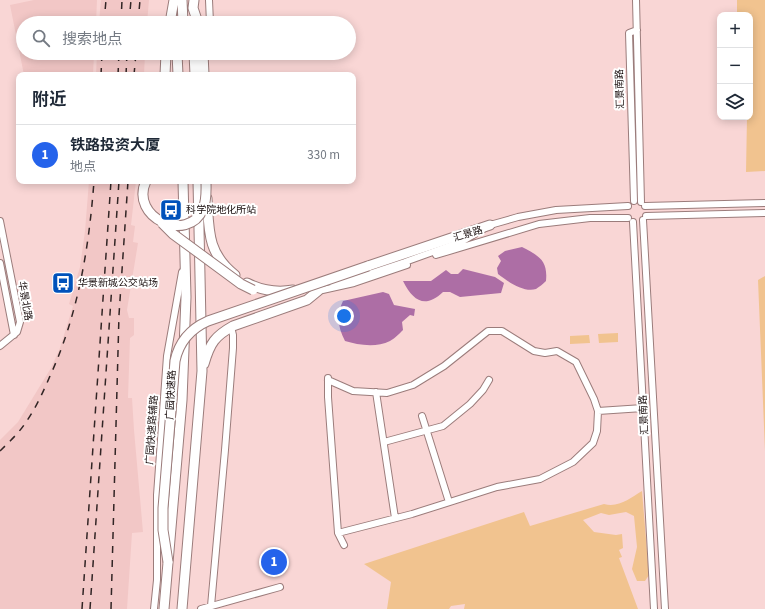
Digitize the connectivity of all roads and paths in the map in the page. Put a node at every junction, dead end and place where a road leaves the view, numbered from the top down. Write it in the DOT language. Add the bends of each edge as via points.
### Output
graph roads {
  1 [pos="174,0"];
  2 [pos="182,0"];
  3 [pos="209,0"];
  4 [pos="636,0"];
  5 [pos="193,3"];
  6 [pos="171,16"];
  7 [pos="175,16"];
  8 [pos="183,16"];
  9 [pos="194,16"];
  10 [pos="196,16"];
  11 [pos="210,16"];
  12 [pos="637,30"];
  13 [pos="166,60"];
  14 [pos="177,60"];
  15 [pos="184,60"];
  16 [pos="194,60"];
  17 [pos="203,60"];
  18 [pos="165,72"];
  19 [pos="178,72"];
  20 [pos="184,72"];
  21 [pos="194,72"];
  22 [pos="204,72"];
  23 [pos="145,184"];
  24 [pos="183,184"];
  25 [pos="198,184"];
  26 [pos="206,184"];
  27 [pos="206,195"];
  28 [pos="634,202"];
  29 [pos="765,203"];
  30 [pos="643,204"];
  31 [pos="628,206"];
  32 [pos="765,213"];
  33 [pos="628,218"];
  34 [pos="645,218"];
  35 [pos="158,220"];
  36 [pos="0,221"];
  37 [pos="633,222"];
  38 [pos="490,225"];
  39 [pos="186,255"];
  40 [pos="0,263"];
  41 [pos="317,288"];
  42 [pos="254,289"];
  43 [pos="231,327"];
  44 [pos="14,335"];
  45 [pos="0,346"];
  46 [pos="202,371"];
  47 [pos="489,380"];
  48 [pos="376,392"];
  49 [pos="644,408"];
  50 [pos="598,411"];
  51 [pos="422,416"];
  52 [pos="428,431"];
  53 [pos="384,442"];
  54 [pos="449,502"];
  55 [pos="395,518"];
  56 [pos="338,533"];
  57 [pos="344,545"];
  58 [pos="168,562"];
  59 [pos="280,587"];
  60 [pos="211,606"];
  61 [pos="154,609"];
  62 [pos="164,609"];
  63 [pos="182,609"];
  64 [pos="201,609"];
  65 [pos="654,609"];
  66 [pos="665,609"];
  1 -- 6 [label="highway"];
  1 -- 7 [label="highway"];
  2 -- 8 [label="highway"];
  3 -- 11 [label="street"];
  4 -- 12 [label="street, 汇景南路"];
  5 -- 9 [label="highway"];
  5 -- 10 [label="highway"];
  12 -- 28 [label="street, 汇景南路" via="629,33"];
  12 -- 30 [label="street, 汇景南路"];
  13 -- 18 [label="highway"];
  14 -- 19 [label="highway"];
  15 -- 20 [label="highway"];
  16 -- 21 [label="highway"];
  17 -- 22 [label="highway"];
  23 -- 35 [label="highway, bridge" via="144,199 148,210"];
  24 -- 39 [label="highway, 广园快速路"];
  25 -- 46 [label="highway"];
  26 -- 27 [label="highway, bridge"];
  27 -- 35 [label="highway, bridge" via="203,210 189,222 175,226"];
  27 -- 42 [label="highway, bridge" via="209,234 217,256 233,274"];
  28 -- 30 [label="street"];
  28 -- 31 [label="street"];
  29 -- 30 [label="street"];
  30 -- 34 [label="street" via="647,210"];
  31 -- 33 [label="street"];
  31 -- 38 [label="street, 汇景路" via="556,210"];
  32 -- 34 [label="street"];
  33 -- 37 [label="street"];
  33 -- 41 [label="street, 汇景路" via="590,218 539,224 439,253 365,280"];
  34 -- 37 [label="street"];
  34 -- 66 [label="street, 汇景南路"];
  35 -- 42 [label="highway, bridge" via="241,284"];
  36 -- 44 [label="street, 华景北路" via="20,326"];
  37 -- 49 [label="street, 汇景南路"];
  38 -- 41 [label="street, 汇景路" via="463,241 357,278"];
  38 -- 58 [label="highway, bridge" via="208,322 187,334 175,361 163,511"];
  39 -- 58 [label="highway, 广园快速路, bridge" via="183,392"];
  39 -- 61 [label="street, 广园快速路辅路" via="167,356 157,495 157,580"];
  40 -- 44 [label="street, 华景北路"];
  41 -- 42 [label="highway" via="295,294 278,295"];
  41 -- 43 [label="highway" via="307,300"];
  43 -- 46 [label="highway" via="217,336 212,343"];
  43 -- 60 [label="street" via="233,335 226,437"];
  44 -- 45 [label="street"];
  46 -- 63 [label="highway"];
  47 -- 52 [label="street" via="470,404 443,426"];
  48 -- 50 [label="street" via="387,393 413,386 444,366 488,331 502,331 534,351 557,351 576,362"];
  48 -- 53 [label="street"];
  48 -- 56 [label="street" via="353,391 328,379"];
  49 -- 50 [label="street"];
  49 -- 65 [label="street, 汇景南路"];
  50 -- 54 [label="street" via="597,431 592,443 573,462 540,479 497,487"];
  51 -- 52 [label="street"];
  52 -- 53 [label="street"];
  52 -- 54 [label="street"];
  53 -- 55 [label="street"];
  54 -- 55 [label="street"];
  55 -- 56 [label="street"];
  56 -- 57 [label="street"];
  58 -- 62 [label="highway, 广园快速路"];
  59 -- 60 [label="street"];
  60 -- 64 [label="street"];
}
